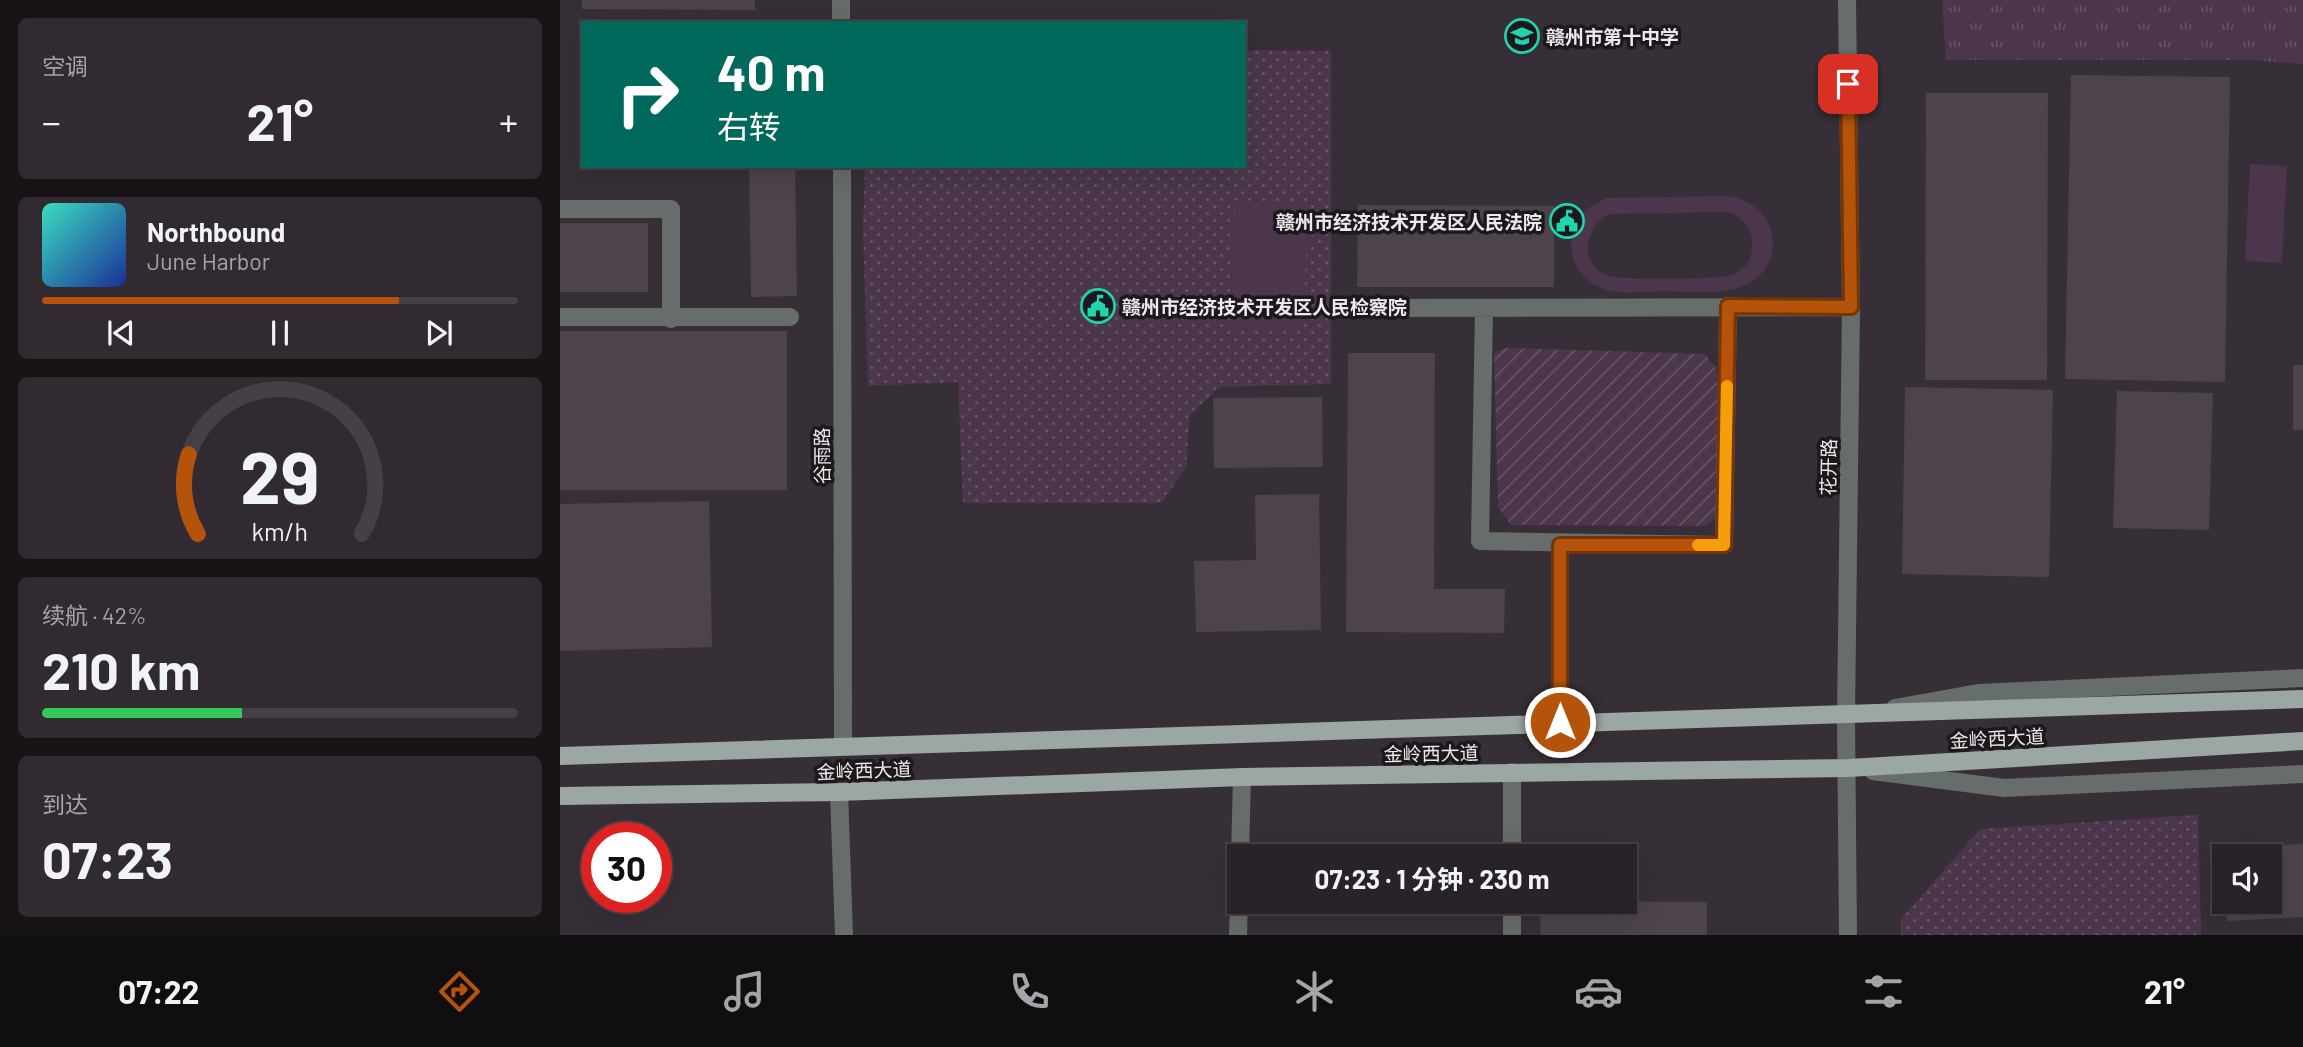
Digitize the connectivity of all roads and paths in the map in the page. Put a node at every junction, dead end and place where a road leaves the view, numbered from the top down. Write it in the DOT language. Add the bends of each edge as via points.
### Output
graph roads {
  1 [pos="841,0"];
  2 [pos="1847,0"];
  3 [pos="841,21"];
  4 [pos="842,168"];
  5 [pos="560,209"];
  6 [pos="1728,306"];
  7 [pos="1851,307"];
  8 [pos="1356,308"];
  9 [pos="1484,308"];
  10 [pos="560,317"];
  11 [pos="790,317"];
  12 [pos="671,319"];
  13 [pos="1560,545"];
  14 [pos="2303,678"];
  15 [pos="2303,699"];
  16 [pos="1846,717"];
  17 [pos="1560,722"];
  18 [pos="2303,741"];
  19 [pos="843,745"];
  20 [pos="560,756"];
  21 [pos="1848,768"];
  22 [pos="1511,772"];
  23 [pos="2303,774"];
  24 [pos="1242,777"];
  25 [pos="839,792"];
  26 [pos="560,796"];
  27 [pos="1240,844"];
  28 [pos="1512,844"];
  29 [pos="1239,914"];
  30 [pos="1512,914"];
  31 [pos="844,935"];
  32 [pos="1238,935"];
  33 [pos="1512,935"];
  34 [pos="1847,935"];
  1 -- 3 [label="street"];
  2 -- 7 [label="street, 花开路"];
  4 -- 19 [label="street, 谷雨路"];
  5 -- 12 [label="street" via="671,209"];
  6 -- 7 [label="street"];
  6 -- 9 [label="street"];
  6 -- 13 [label="street" via="1724,545"];
  7 -- 16 [label="street, 花开路"];
  8 -- 9 [label="street"];
  9 -- 13 [label="street" via="1480,541"];
  10 -- 12 [label="street"];
  11 -- 12 [label="street"];
  13 -- 17 [label="street"];
  14 -- 16 [label="street" via="1978,694"];
  15 -- 16 [label="main road, 金岭西大道"];
  16 -- 17 [label="main road, 金岭西大道"];
  16 -- 21 [label="street, 花开路"];
  17 -- 19 [label="main road, 金岭西大道"];
  18 -- 21 [label="main road, 金岭西大道"];
  19 -- 20 [label="main road, 金岭西大道"];
  21 -- 22 [label="main road, 金岭西大道"];
  21 -- 23 [label="street" via="2004,788"];
  21 -- 34 [label="street, 花开路"];
  22 -- 24 [label="main road, 金岭西大道"];
  22 -- 28 [label="street"];
  24 -- 25 [label="main road, 金岭西大道"];
  24 -- 27 [label="street"];
  25 -- 26 [label="main road, 金岭西大道"];
  25 -- 31 [label="street"];
  29 -- 32 [label="street"];
  30 -- 33 [label="street"];
}
